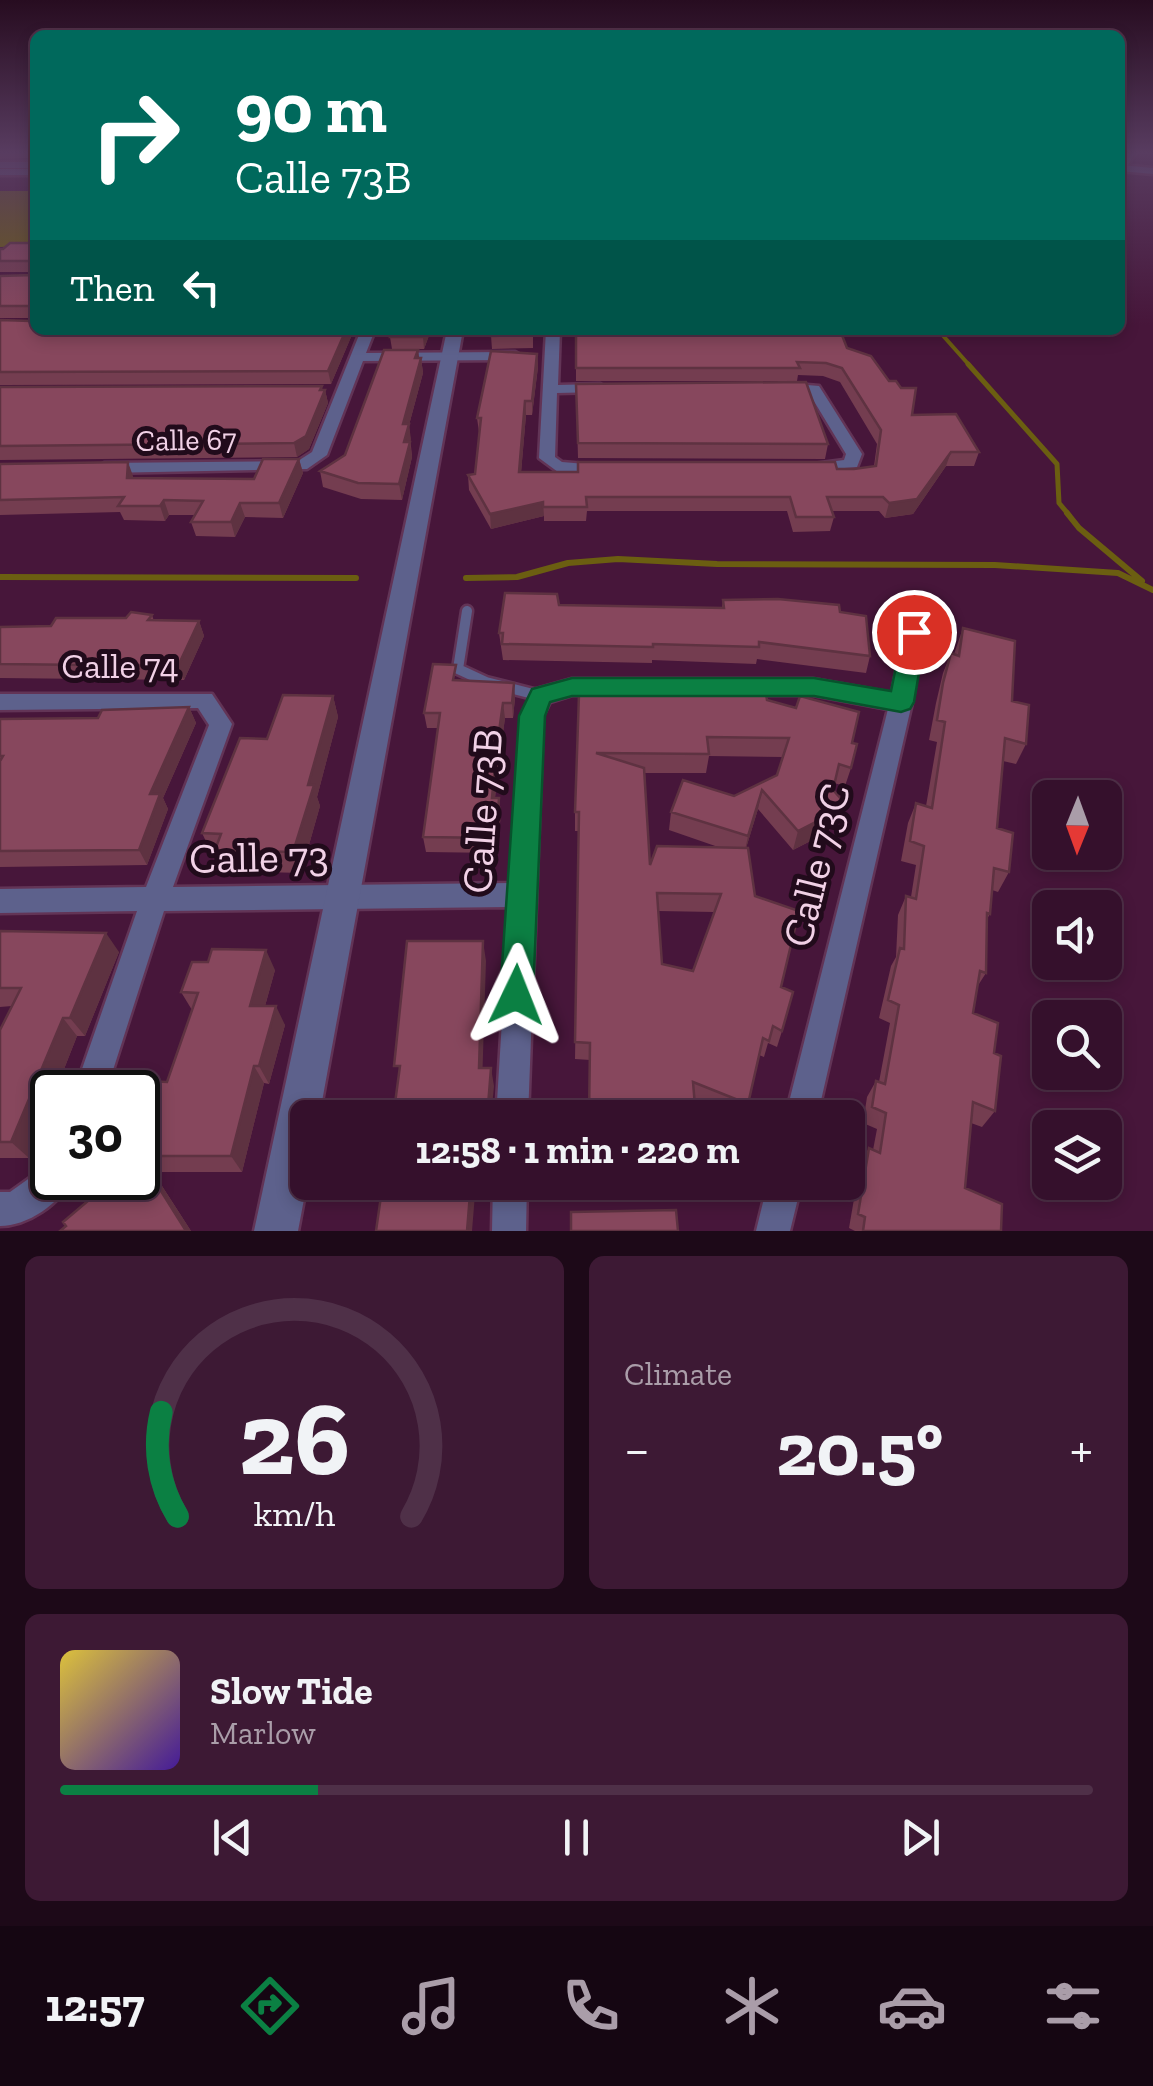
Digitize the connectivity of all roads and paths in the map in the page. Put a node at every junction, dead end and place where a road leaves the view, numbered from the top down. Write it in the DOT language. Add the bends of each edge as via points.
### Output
graph roads {
  1 [pos="366,335"];
  2 [pos="455,335"];
  3 [pos="552,335"];
  4 [pos="451,356"];
  5 [pos="554,356"];
  6 [pos="357,357"];
  7 [pos="762,387"];
  8 [pos="610,388"];
  9 [pos="553,389"];
  10 [pos="324,392"];
  11 [pos="343,392"];
  12 [pos="79,468"];
  13 [pos="799,468"];
  14 [pos="612,469"];
  15 [pos="467,611"];
  16 [pos="914,632"];
  17 [pos="540,696"];
  18 [pos="0,702"];
  19 [pos="901,702"];
  20 [pos="343,894"];
  21 [pos="520,895"];
  22 [pos="155,899"];
  23 [pos="0,902"];
  24 [pos="97,1070"];
  25 [pos="513,1100"];
  26 [pos="804,1100"];
  27 [pos="30,1198"];
  28 [pos="510,1200"];
  29 [pos="781,1200"];
  30 [pos="0,1209"];
  31 [pos="276,1231"];
  32 [pos="509,1231"];
  33 [pos="773,1231"];
  1 -- 6 [label="street, Calle 67"];
  2 -- 4 [label="street"];
  3 -- 5 [label="street"];
  4 -- 5 [label="street"];
  4 -- 6 [label="street"];
  4 -- 20 [label="street"];
  5 -- 9 [label="street"];
  6 -- 11 [label="street, Calle 67"];
  7 -- 13 [label="street" via="814,389 854,454 851,464 836,468"];
  8 -- 9 [label="street"];
  9 -- 14 [label="street" via="547,458 558,466"];
  10 -- 11 [label="street"];
  11 -- 12 [label="street, Calle 67" via="319,456 302,466"];
  15 -- 17 [label="lane" via="458,669"];
  16 -- 19 [label="street, Calle 73C"];
  17 -- 19 [label="street, Calle 73B" via="572,687 814,687"];
  17 -- 21 [label="street, Calle 73B" via="532,716"];
  18 -- 22 [label="street, Calle 74" via="204,700 221,724"];
  19 -- 26 [label="street, Calle 73C"];
  20 -- 21 [label="street, Calle 73"];
  20 -- 22 [label="street, Calle 73"];
  20 -- 31 [label="street"];
  21 -- 25 [label="street, Calle 73B"];
  22 -- 23 [label="street, Calle 73"];
  22 -- 24 [label="street"];
  27 -- 30 [label="street" via="16,1209"];
  28 -- 32 [label="street"];
  29 -- 33 [label="street"];
}
